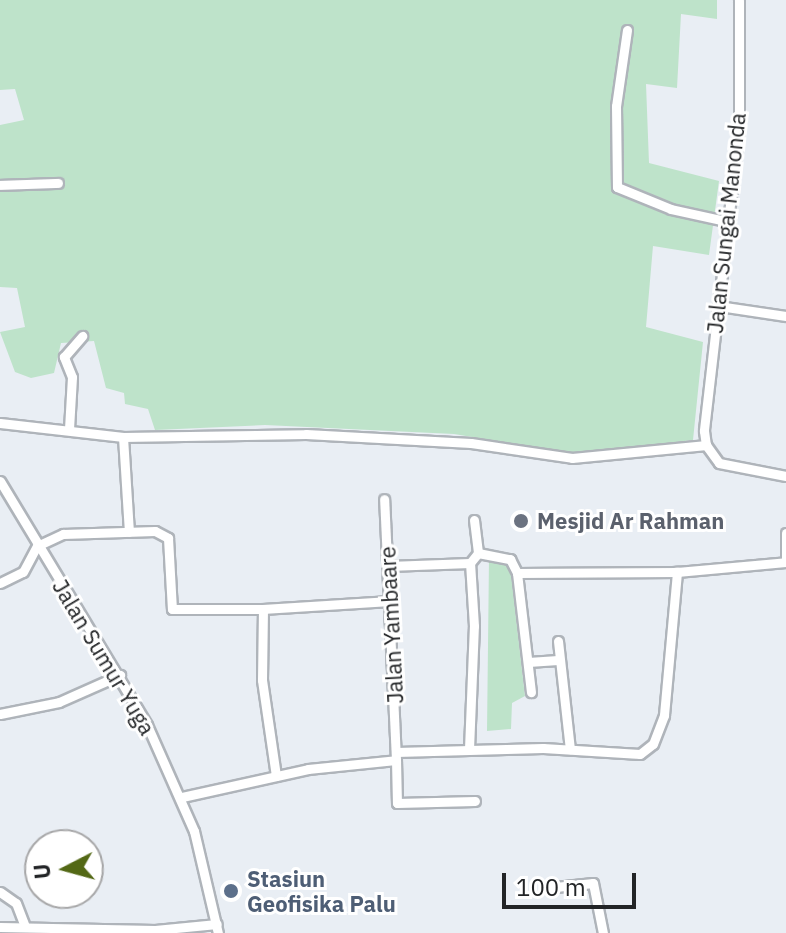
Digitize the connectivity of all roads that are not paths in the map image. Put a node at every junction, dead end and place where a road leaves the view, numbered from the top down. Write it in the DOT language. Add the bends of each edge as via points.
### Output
graph roads {
  1 [pos="739,0"];
  2 [pos="627,30"];
  3 [pos="58,183"];
  4 [pos="0,185"];
  5 [pos="730,222"];
  6 [pos="719,306"];
  7 [pos="786,316"];
  8 [pos="82,336"];
  9 [pos="0,423"];
  10 [pos="69,429"];
  11 [pos="123,437"];
  12 [pos="706,445"];
  13 [pos="786,476"];
  14 [pos="0,481"];
  15 [pos="384,499"];
  16 [pos="474,520"];
  17 [pos="129,532"];
  18 [pos="786,533"];
  19 [pos="37,546"];
  20 [pos="478,553"];
  21 [pos="786,561"];
  22 [pos="470,563"];
  23 [pos="388,566"];
  24 [pos="677,572"];
  25 [pos="517,573"];
  26 [pos="0,583"];
  27 [pos="390,601"];
  28 [pos="263,609"];
  29 [pos="558,641"];
  30 [pos="558,660"];
  31 [pos="528,662"];
  32 [pos="120,675"];
  33 [pos="531,692"];
  34 [pos="0,714"];
  35 [pos="469,749"];
  36 [pos="570,749"];
  37 [pos="396,756"];
  38 [pos="276,776"];
  39 [pos="182,797"];
  40 [pos="475,801"];
  41 [pos="546,888"];
  42 [pos="0,892"];
  43 [pos="25,926"];
  44 [pos="0,927"];
  45 [pos="218,929"];
  46 [pos="603,933"];
  1 -- 5 [label="street, Jalan Sungai Manonda" via="739,127"];
  2 -- 5 [label="street" via="616,106 617,187 671,209"];
  3 -- 4 [label="street"];
  5 -- 6 [label="street, Jalan Sungai Manonda"];
  6 -- 7 [label="street"];
  6 -- 12 [label="street, Jalan Sungai Manonda" via="706,401"];
  8 -- 10 [label="street" via="64,357 72,377"];
  9 -- 10 [label="street"];
  10 -- 11 [label="street"];
  11 -- 12 [label="street" via="471,443 572,458"];
  11 -- 17 [label="street"];
  12 -- 13 [label="street" via="719,463"];
  14 -- 19 [label="street, Jalan Sumur Yuga"];
  15 -- 23 [label="street, Jalan Yambaare"];
  16 -- 20 [label="street"];
  17 -- 19 [label="street" via="69,533"];
  17 -- 28 [label="street" via="167,536 172,609"];
  18 -- 21 [label="street"];
  19 -- 26 [label="street" via="23,572"];
  19 -- 32 [label="street, Jalan Sumur Yuga"];
  20 -- 22 [label="street"];
  20 -- 25 [label="street" via="510,559"];
  21 -- 24 [label="street"];
  22 -- 23 [label="street"];
  22 -- 35 [label="street" via="474,626"];
  23 -- 27 [label="street, Jalan Yambaare"];
  24 -- 25 [label="street"];
  24 -- 36 [label="street" via="664,715 653,744 640,754"];
  25 -- 31 [label="street"];
  27 -- 28 [label="street"];
  27 -- 37 [label="street, Jalan Yambaare"];
  28 -- 38 [label="street" via="262,680"];
  29 -- 30 [label="street"];
  30 -- 31 [label="street"];
  30 -- 36 [label="street" via="570,717"];
  31 -- 33 [label="street"];
  32 -- 34 [label="street" via="59,702"];
  32 -- 39 [label="street, Jalan Sumur Yuga"];
  35 -- 36 [label="street"];
  35 -- 37 [label="street"];
  37 -- 38 [label="street"];
  37 -- 40 [label="street, Jalan Yambaare" via="397,803"];
  38 -- 39 [label="street"];
  39 -- 45 [label="street, Jalan Sumur Yuga"];
  41 -- 46 [label="street" via="593,883"];
  42 -- 43 [label="street" via="16,903"];
  43 -- 44 [label="street"];
  43 -- 45 [label="street"];
}
